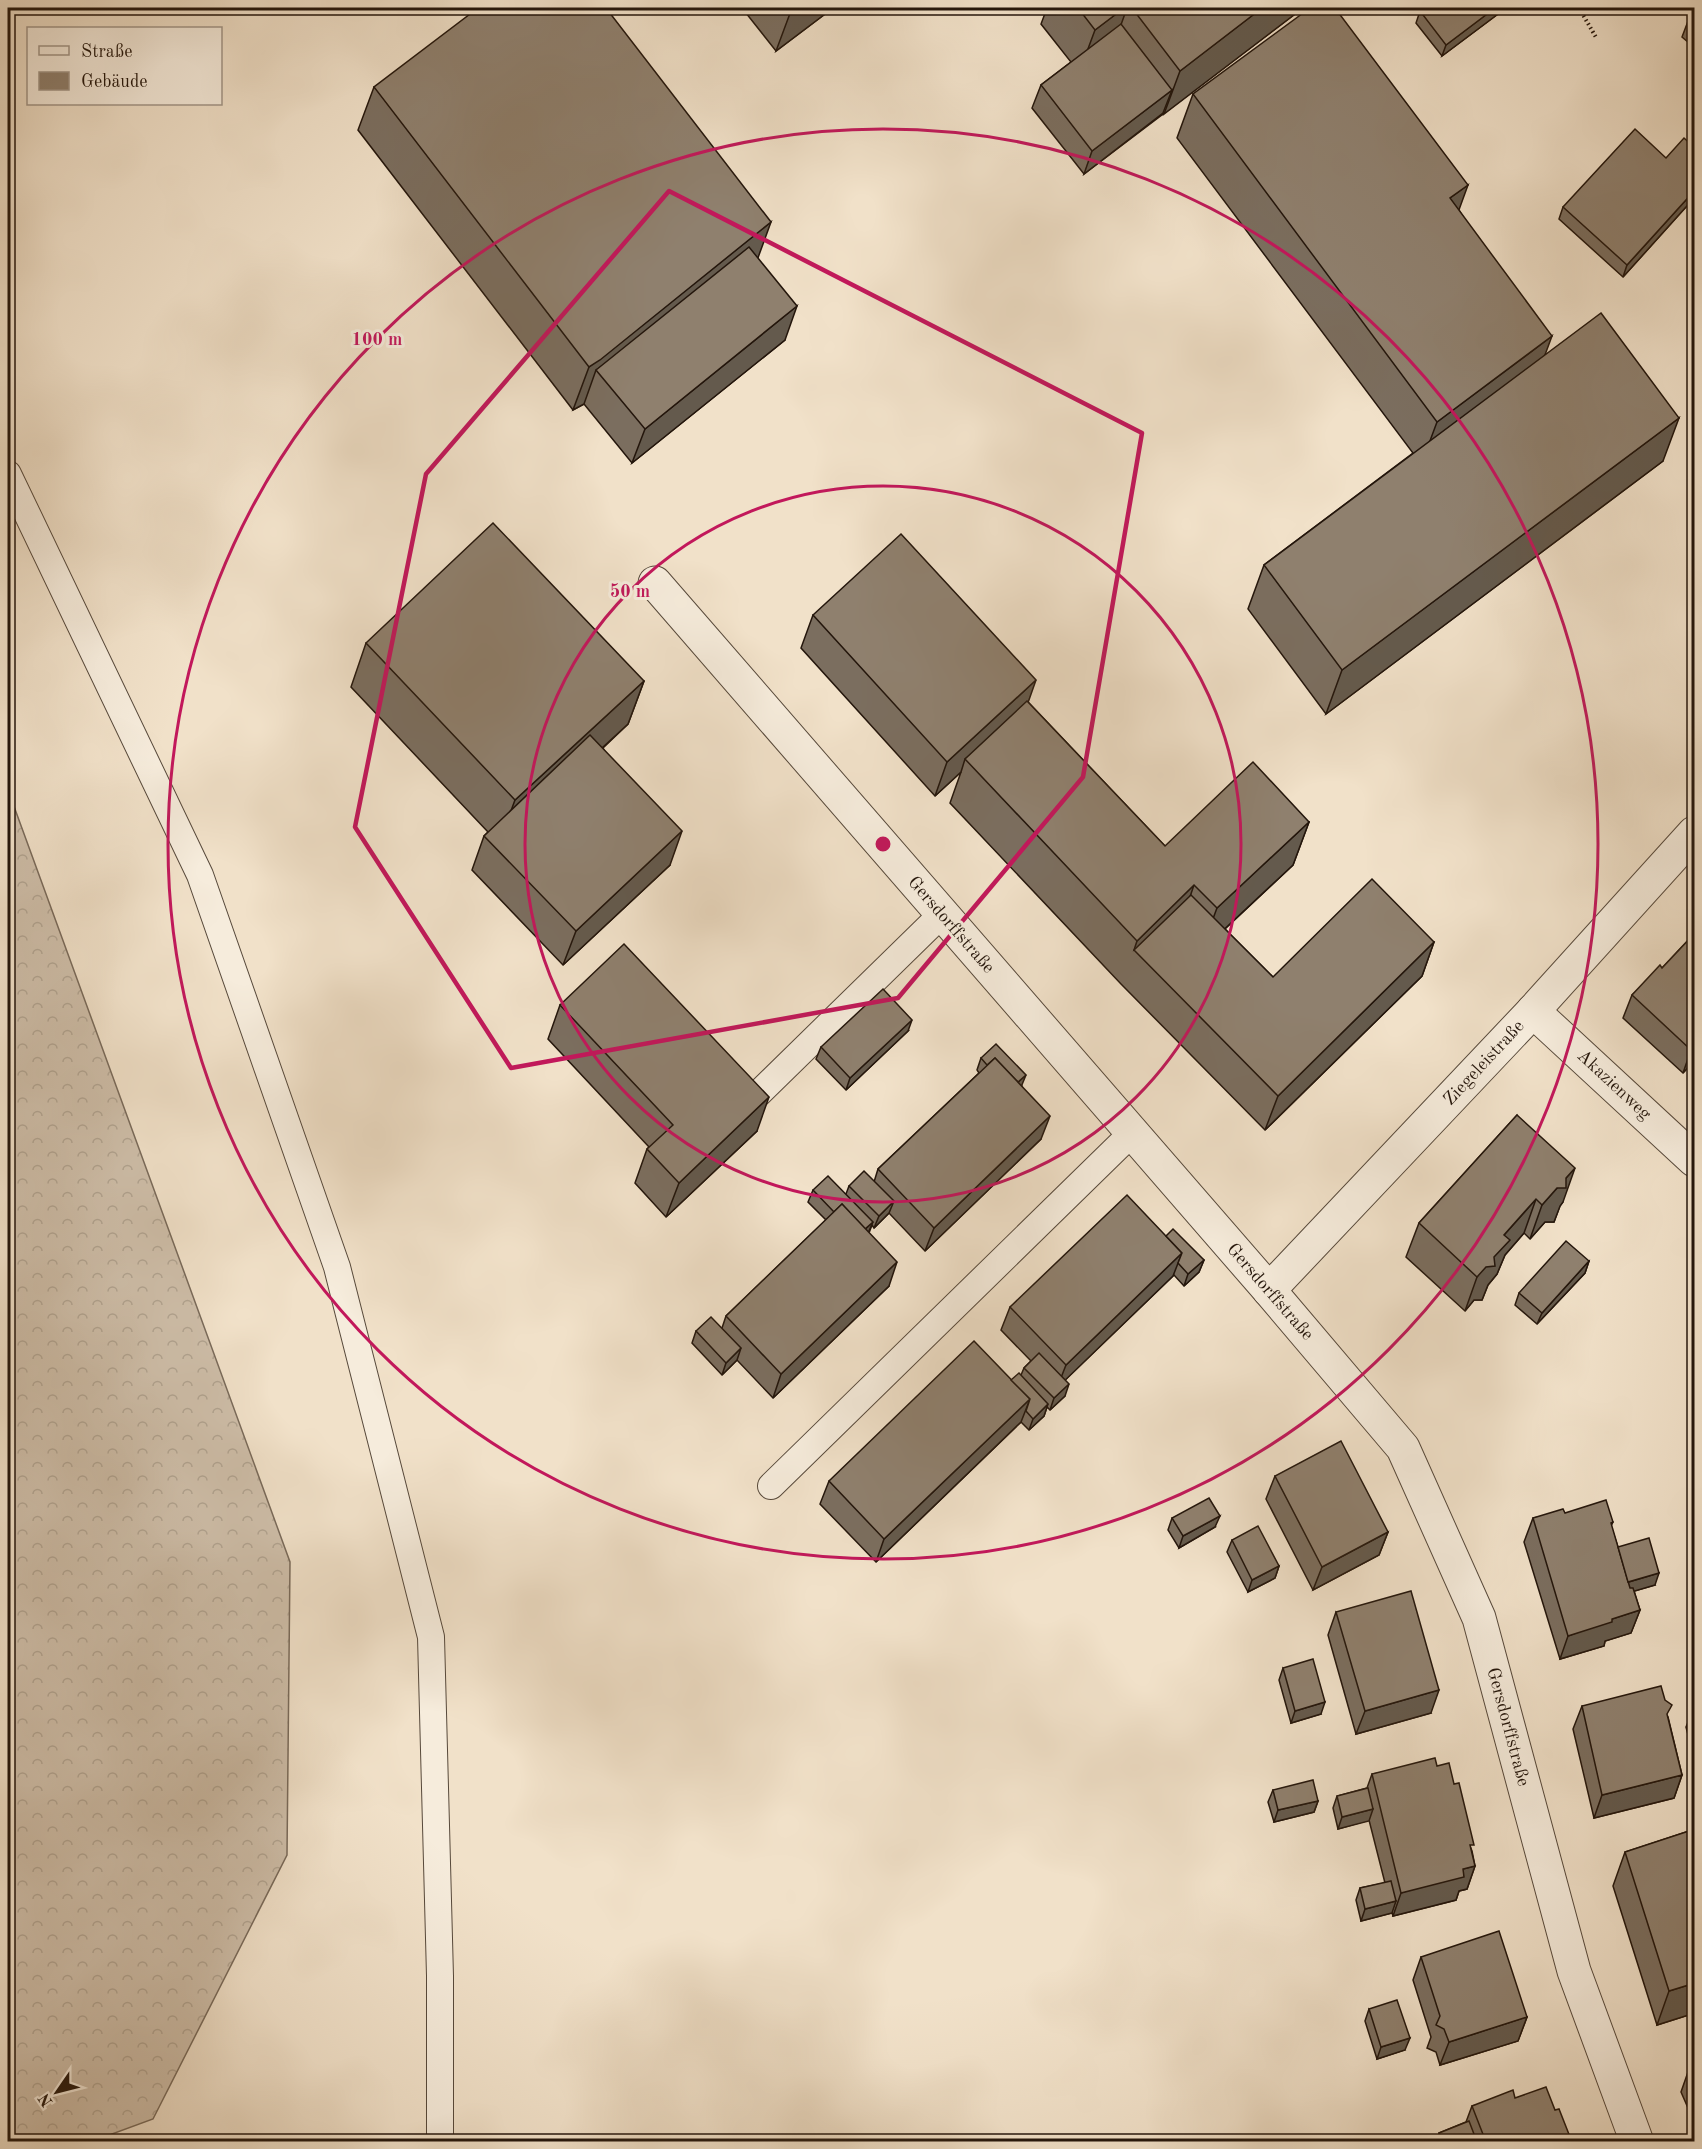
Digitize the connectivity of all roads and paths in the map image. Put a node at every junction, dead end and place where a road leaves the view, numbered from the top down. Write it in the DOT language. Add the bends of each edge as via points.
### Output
graph roads {
  1 [pos="1579,8"];
  2 [pos="1597,39"];
  3 [pos="8,474"];
  4 [pos="655,583"];
  5 [pos="1695,833"];
  6 [pos="942,914"];
  7 [pos="1533,1011"];
  8 [pos="758,1094"];
  9 [pos="1132,1133"];
  10 [pos="1695,1160"];
  11 [pos="1269,1290"];
  12 [pos="771,1486"];
  13 [pos="440,2142"];
  14 [pos="1637,2142"];
  1 -- 2 [label="path"];
  3 -- 13 [label="lane" via="200,875 340,1278 431,1637"];
  4 -- 6 [label="street, Gersdorffstraße"];
  5 -- 7 [label="street, Ziegeleistraße"];
  6 -- 8 [label="lane"];
  6 -- 9 [label="street, Gersdorffstraße"];
  7 -- 10 [label="street, Akazienweg"];
  7 -- 11 [label="street, Ziegeleistraße"];
  9 -- 11 [label="street, Gersdorffstraße"];
  9 -- 12 [label="lane"];
  11 -- 14 [label="street, Gersdorffstraße" via="1402,1448 1479,1618 1574,1971"];
}
